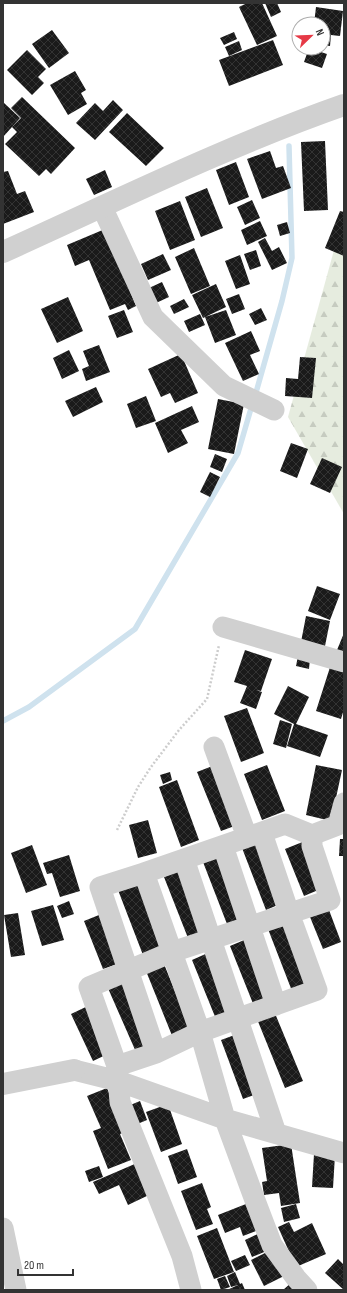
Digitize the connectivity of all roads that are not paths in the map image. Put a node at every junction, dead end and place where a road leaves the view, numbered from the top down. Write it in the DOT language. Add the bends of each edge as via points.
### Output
graph roads {
  1 [pos="344,105"];
  2 [pos="102,207"];
  3 [pos="3,252"];
  4 [pos="274,410"];
  5 [pos="223,627"];
  6 [pos="344,662"];
  7 [pos="214,747"];
  8 [pos="344,803"];
  9 [pos="254,835"];
  10 [pos="312,835"];
  11 [pos="222,846"];
  12 [pos="184,859"];
  13 [pos="144,873"];
  14 [pos="288,913"];
  15 [pos="250,926"];
  16 [pos="211,939"];
  17 [pos="172,952"];
  18 [pos="128,971"];
  19 [pos="276,1005"];
  20 [pos="238,1019"];
  21 [pos="200,1032"];
  22 [pos="156,1053"];
  23 [pos="74,1070"];
  24 [pos="118,1074"];
  25 [pos="3,1084"];
  26 [pos="225,1118"];
  27 [pos="276,1133"];
  28 [pos="344,1153"];
  29 [pos="3,1228"];
  30 [pos="16,1290"];
  31 [pos="191,1290"];
  32 [pos="307,1290"];
  1 -- 2 [label="street" via="206,159"];
  2 -- 3 [label="street"];
  2 -- 4 [label="street" via="154,317 224,386"];
  5 -- 6 [label="street"];
  7 -- 9 [label="street"];
  8 -- 10 [label="street" via="338,825"];
  9 -- 10 [label="street" via="285,824"];
  9 -- 11 [label="street"];
  9 -- 14 [label="street"];
  10 -- 14 [label="street" via="312,846 330,900"];
  11 -- 12 [label="street"];
  11 -- 15 [label="street"];
  12 -- 13 [label="street"];
  12 -- 16 [label="street"];
  13 -- 17 [label="street"];
  13 -- 18 [label="street" via="100,887"];
  14 -- 15 [label="street"];
  14 -- 19 [label="street" via="317,990"];
  15 -- 16 [label="street"];
  15 -- 19 [label="street"];
  16 -- 17 [label="street"];
  16 -- 20 [label="street"];
  17 -- 18 [label="street"];
  17 -- 21 [label="street"];
  18 -- 22 [label="street"];
  18 -- 24 [label="street" via="89,987"];
  19 -- 20 [label="street"];
  20 -- 21 [label="street"];
  20 -- 27 [label="street"];
  21 -- 22 [label="street"];
  21 -- 26 [label="street"];
  22 -- 24 [label="street"];
  23 -- 24 [label="street"];
  23 -- 25 [label="street"];
  24 -- 26 [label="street"];
  24 -- 31 [label="street" via="120,1102 182,1256"];
  26 -- 27 [label="street"];
  26 -- 32 [label="street" via="272,1245"];
  27 -- 28 [label="street"];
  29 -- 30 [label="street"];
}
